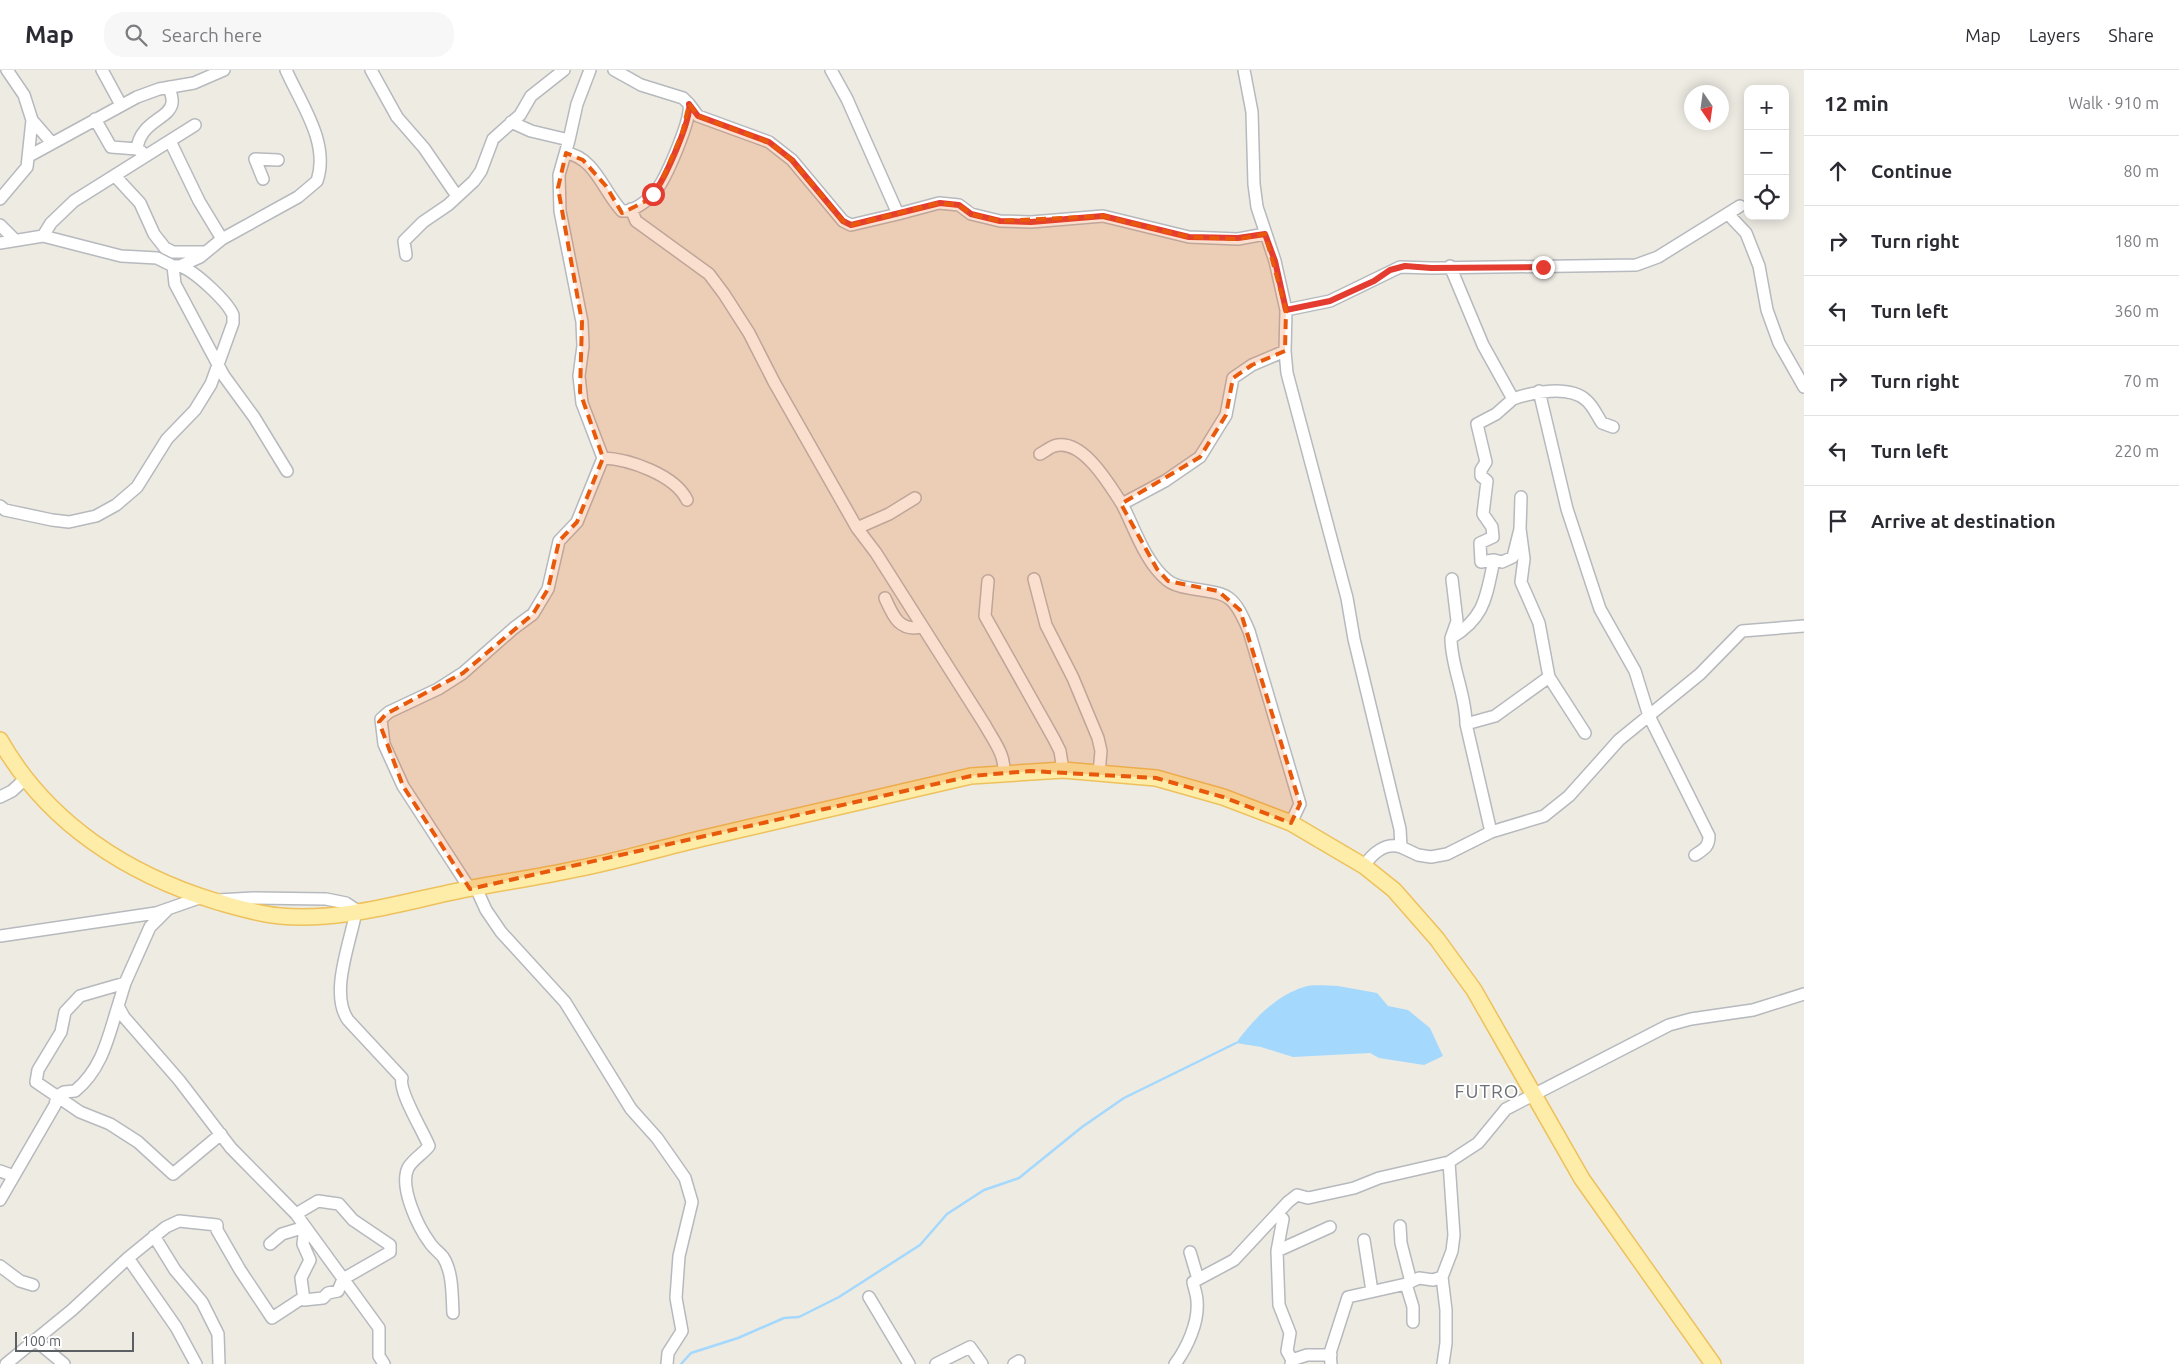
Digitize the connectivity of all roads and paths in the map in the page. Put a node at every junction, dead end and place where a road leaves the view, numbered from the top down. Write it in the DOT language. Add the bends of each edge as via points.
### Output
graph roads {
  1 [pos="7,70"];
  2 [pos="102,70"];
  3 [pos="224,70"];
  4 [pos="286,70"];
  5 [pos="371,70"];
  6 [pos="564,70"];
  7 [pos="590,70"];
  8 [pos="614,70"];
  9 [pos="831,70"];
  10 [pos="1244,70"];
  11 [pos="168,87"];
  12 [pos="689,104"];
  13 [pos="121,105"];
  14 [pos="95,119"];
  15 [pos="32,120"];
  16 [pos="511,122"];
  17 [pos="196,125"];
  18 [pos="570,140"];
  19 [pos="170,141"];
  20 [pos="52,143"];
  21 [pos="141,152"];
  22 [pos="566,153"];
  23 [pos="29,156"];
  24 [pos="278,160"];
  25 [pos="115,176"];
  26 [pos="262,178"];
  27 [pos="457,196"];
  28 [pos="0,199"];
  29 [pos="1740,206"];
  30 [pos="631,209"];
  31 [pos="898,214"];
  32 [pos="1728,214"];
  33 [pos="0,225"];
  34 [pos="1265,234"];
  35 [pos="43,236"];
  36 [pos="14,238"];
  37 [pos="222,238"];
  38 [pos="0,243"];
  39 [pos="206,252"];
  40 [pos="406,255"];
  41 [pos="177,266"];
  42 [pos="1450,266"];
  43 [pos="1286,310"];
  44 [pos="1285,351"];
  45 [pos="217,363"];
  46 [pos="1804,387"];
  47 [pos="1539,391"];
  48 [pos="1513,399"];
  49 [pos="1613,427"];
  50 [pos="1040,454"];
  51 [pos="603,458"];
  52 [pos="286,471"];
  53 [pos="1521,497"];
  54 [pos="915,498"];
  55 [pos="687,500"];
  56 [pos="1122,504"];
  57 [pos="0,506"];
  58 [pos="856,528"];
  59 [pos="1520,530"];
  60 [pos="1494,560"];
  61 [pos="1034,579"];
  62 [pos="1452,579"];
  63 [pos="988,581"];
  64 [pos="885,598"];
  65 [pos="1804,626"];
  66 [pos="922,627"];
  67 [pos="1451,638"];
  68 [pos="1549,677"];
  69 [pos="1649,716"];
  70 [pos="1466,724"];
  71 [pos="1585,733"];
  72 [pos="0,740"];
  73 [pos="1064,770"];
  74 [pos="1098,773"];
  75 [pos="1003,774"];
  76 [pos="26,778"];
  77 [pos="0,798"];
  78 [pos="1291,823"];
  79 [pos="1491,832"];
  80 [pos="1401,848"];
  81 [pos="1695,855"];
  82 [pos="1364,866"];
  83 [pos="473,888"];
  84 [pos="207,898"];
  85 [pos="167,910"];
  86 [pos="357,911"];
  87 [pos="0,936"];
  88 [pos="124,983"];
  89 [pos="1804,994"];
  90 [pos="118,1006"];
  91 [pos="1534,1094"];
  92 [pos="57,1096"];
  93 [pos="221,1134"];
  94 [pos="1449,1162"];
  95 [pos="0,1171"];
  96 [pos="14,1176"];
  97 [pos="0,1200"];
  98 [pos="296,1214"];
  99 [pos="1284,1219"];
  100 [pos="1400,1226"];
  101 [pos="305,1227"];
  102 [pos="1330,1227"];
  103 [pos="154,1236"];
  104 [pos="1364,1240"];
  105 [pos="270,1244"];
  106 [pos="1277,1251"];
  107 [pos="1190,1252"];
  108 [pos="128,1258"];
  109 [pos="0,1266"];
  110 [pos="1442,1277"];
  111 [pos="1198,1279"];
  112 [pos="344,1280"];
  113 [pos="1409,1283"];
  114 [pos="33,1285"];
  115 [pos="1372,1291"];
  116 [pos="304,1297"];
  117 [pos="869,1297"];
  118 [pos="453,1313"];
  119 [pos="1413,1322"];
  120 [pos="35,1340"];
  121 [pos="1331,1359"];
  122 [pos="1291,1362"];
  123 [pos="6,1364"];
  124 [pos="64,1364"];
  125 [pos="196,1364"];
  126 [pos="219,1364"];
  127 [pos="384,1364"];
  128 [pos="667,1364"];
  129 [pos="909,1364"];
  130 [pos="936,1364"];
  131 [pos="982,1364"];
  132 [pos="1175,1364"];
  133 [pos="1443,1364"];
  134 [pos="1713,1364"];
  1 -- 15 [label="street" via="24,95"];
  2 -- 13 [label="street"];
  3 -- 11 [label="street" via="194,82"];
  4 -- 37 [label="street" via="316,136 320,158 317,181 298,197"];
  5 -- 27 [label="street" via="396,118 424,148"];
  6 -- 16 [label="street" via="531,96 523,112"];
  7 -- 18 [label="street" via="577,104"];
  8 -- 12 [label="street" via="651,90 683,98"];
  9 -- 31 [label="street"];
  10 -- 34 [label="street" via="1252,112 1254,184"];
  11 -- 13 [label="street"];
  11 -- 21 [label="street" via="172,102 170,108 146,127 138,139"];
  12 -- 30 [label="street" via="687,119 662,181 648,198"];
  12 -- 31 [label="street" via="698,116 769,142 792,160 843,221 851,225"];
  13 -- 14 [label="street"];
  14 -- 20 [label="street"];
  14 -- 21 [label="street" via="111,147"];
  15 -- 20 [label="street"];
  15 -- 23 [label="street"];
  16 -- 18 [label="street" via="531,131"];
  16 -- 27 [label="street" via="492,139 477,177"];
  17 -- 19 [label="street"];
  18 -- 22 [label="street"];
  19 -- 21 [label="street"];
  19 -- 37 [label="street"];
  20 -- 23 [label="street"];
  21 -- 25 [label="street"];
  22 -- 30 [label="street" via="583,160 606,186 621,210"];
  22 -- 51 [label="street" via="558,188 582,322 580,392 588,423"];
  23 -- 28 [label="street" via="23,172"];
  24 -- 26 [label="street" via="255,159"];
  25 -- 35 [label="street" via="70,204"];
  25 -- 39 [label="street" via="140,203 154,234 165,248 173,252"];
  27 -- 40 [label="street" via="410,233 404,241"];
  29 -- 32 [label="street"];
  30 -- 58 [label="street" via="636,221 709,274 724,294 749,333"];
  31 -- 34 [label="street" via="940,203 959,205 971,214 1000,221 1031,222 1103,216 1189,237 1238,238"];
  32 -- 42 [label="street" via="1658,257 1636,265"];
  32 -- 46 [label="street" via="1746,233 1759,266 1767,310 1779,343"];
  33 -- 36 [label="street"];
  34 -- 43 [label="street"];
  35 -- 36 [label="street"];
  35 -- 41 [label="street" via="121,256 157,258"];
  36 -- 38 [label="street"];
  37 -- 39 [label="street"];
  39 -- 41 [label="street"];
  41 -- 45 [label="street" via="175,284"];
  41 -- 45 [label="street" via="204,282 233,313 233,323"];
  42 -- 43 [label="street" via="1400,267 1330,301"];
  42 -- 48 [label="street" via="1483,345"];
  43 -- 44 [label="street"];
  44 -- 56 [label="street" via="1252,365 1233,378 1226,415 1200,457"];
  44 -- 80 [label="street" via="1300,426 1347,598 1376,739 1395,806"];
  45 -- 52 [label="street"];
  45 -- 57 [label="street" via="210,384 195,410 167,439 137,487 112,508 90,518 60,522 5,510"];
  47 -- 48 [label="street"];
  47 -- 49 [label="street" via="1580,396 1593,408 1602,424"];
  47 -- 69 [label="street" via="1567,509 1591,584 1600,610 1635,671"];
  48 -- 60 [label="street" via="1496,414 1477,424 1486,462 1480,470 1487,481 1483,514 1492,527 1493,537 1480,543 1481,562"];
  50 -- 56 [label="street" via="1054,446 1064,445 1083,452"];
  51 -- 55 [label="street" via="621,459 644,468 673,483"];
  51 -- 83 [label="street" via="577,522 559,541 548,589 533,614 463,673 386,714 379,722 384,744 403,786"];
  53 -- 59 [label="street"];
  54 -- 58 [label="street"];
  56 -- 78 [label="street" via="1157,569 1168,581 1182,587 1218,591 1240,610 1300,804"];
  58 -- 66 [label="street" via="876,553"];
  59 -- 60 [label="street" via="1512,557 1502,562"];
  59 -- 68 [label="street" via="1524,559 1521,582 1539,624"];
  60 -- 67 [label="street" via="1480,613 1463,631"];
  61 -- 74 [label="street" via="1046,624 1098,738 1101,751"];
  62 -- 67 [label="street" via="1457,621"];
  63 -- 73 [label="street" via="985,616 1054,739"];
  64 -- 66 [label="street" via="899,624 910,628"];
  65 -- 69 [label="street" via="1742,632 1715,660"];
  66 -- 75 [label="street" via="996,745"];
  67 -- 70 [label="street"];
  68 -- 70 [label="street" via="1495,716"];
  68 -- 71 [label="street"];
  69 -- 79 [label="street" via="1619,740 1558,806 1536,819"];
  69 -- 81 [label="street" via="1709,836 1705,849"];
  70 -- 79 [label="street"];
  72 -- 76 [label="main road"];
  73 -- 74 [label="main road"];
  73 -- 75 [label="main road"];
  74 -- 78 [label="main road" via="1156,778 1223,797"];
  75 -- 83 [label="main road" via="971,776 578,869"];
  76 -- 77 [label="street"];
  76 -- 84 [label="main road" via="47,803 86,839 143,874"];
  78 -- 82 [label="main road"];
  79 -- 80 [label="street" via="1460,849 1436,856 1418,855"];
  80 -- 82 [label="street" via="1390,845"];
  82 -- 91 [label="main road" via="1394,890 1459,967"];
  83 -- 86 [label="main road"];
  83 -- 128 [label="street" via="501,932 565,1002 631,1109 662,1144 688,1185 692,1202 679,1256 676,1298 682,1331 668,1353"];
  84 -- 85 [label="street"];
  84 -- 86 [label="main road" via="253,912 282,916"];
  85 -- 87 [label="street"];
  85 -- 88 [label="street" via="150,927"];
  86 -- 118 [label="street" via="344,963 340,1004 348,1020 402,1078 401,1087 408,1105 430,1146 409,1166 404,1184 429,1243 443,1257 451,1280"];
  88 -- 90 [label="street"];
  88 -- 92 [label="street" via="80,996 65,1012 61,1032 38,1070 36,1082"];
  89 -- 91 [label="street" via="1753,1010 1670,1025"];
  90 -- 92 [label="street" via="103,1055 92,1074 75,1091"];
  90 -- 93 [label="street"];
  91 -- 94 [label="street" via="1506,1109 1478,1143"];
  91 -- 134 [label="main road" via="1582,1179"];
  92 -- 93 [label="street" via="80,1112 110,1124 138,1142 173,1174"];
  92 -- 96 [label="street"];
  93 -- 98 [label="street"];
  94 -- 110 [label="street" via="1454,1235"];
  94 -- 111 [label="street" via="1379,1178 1354,1188 1308,1198 1297,1196 1234,1260"];
  95 -- 96 [label="street"];
  96 -- 97 [label="street"];
  98 -- 101 [label="street"];
  98 -- 112 [label="street" via="318,1201 339,1204 353,1220 390,1245 390,1252"];
  99 -- 106 [label="street"];
  100 -- 113 [label="street"];
  101 -- 105 [label="street" via="282,1234"];
  101 -- 112 [label="street"];
  101 -- 116 [label="street" via="303,1244 310,1260 301,1278"];
  102 -- 106 [label="street"];
  103 -- 108 [label="street"];
  103 -- 116 [label="street" via="166,1226 180,1221 217,1225 240,1270 272,1318"];
  103 -- 126 [label="street" via="175,1270 205,1308 218,1334"];
  104 -- 115 [label="street"];
  106 -- 122 [label="street" via="1279,1305 1290,1333 1288,1351"];
  107 -- 111 [label="street"];
  108 -- 120 [label="street"];
  108 -- 125 [label="street" via="176,1327"];
  109 -- 114 [label="street" via="20,1281"];
  110 -- 113 [label="street" via="1433,1280 1419,1278"];
  110 -- 133 [label="street" via="1446,1310"];
  111 -- 132 [label="street" via="1193,1282 1197,1301 1195,1318"];
  112 -- 116 [label="street" via="338,1291 323,1298 304,1300"];
  112 -- 127 [label="street" via="379,1328 379,1356"];
  113 -- 115 [label="street"];
  113 -- 119 [label="street"];
  115 -- 121 [label="street" via="1348,1297"];
  117 -- 129 [label="street"];
  120 -- 123 [label="street"];
  120 -- 124 [label="street"];
  121 -- 122 [label="street" via="1307,1355"];
  130 -- 131 [label="street" via="970,1347"];
}
